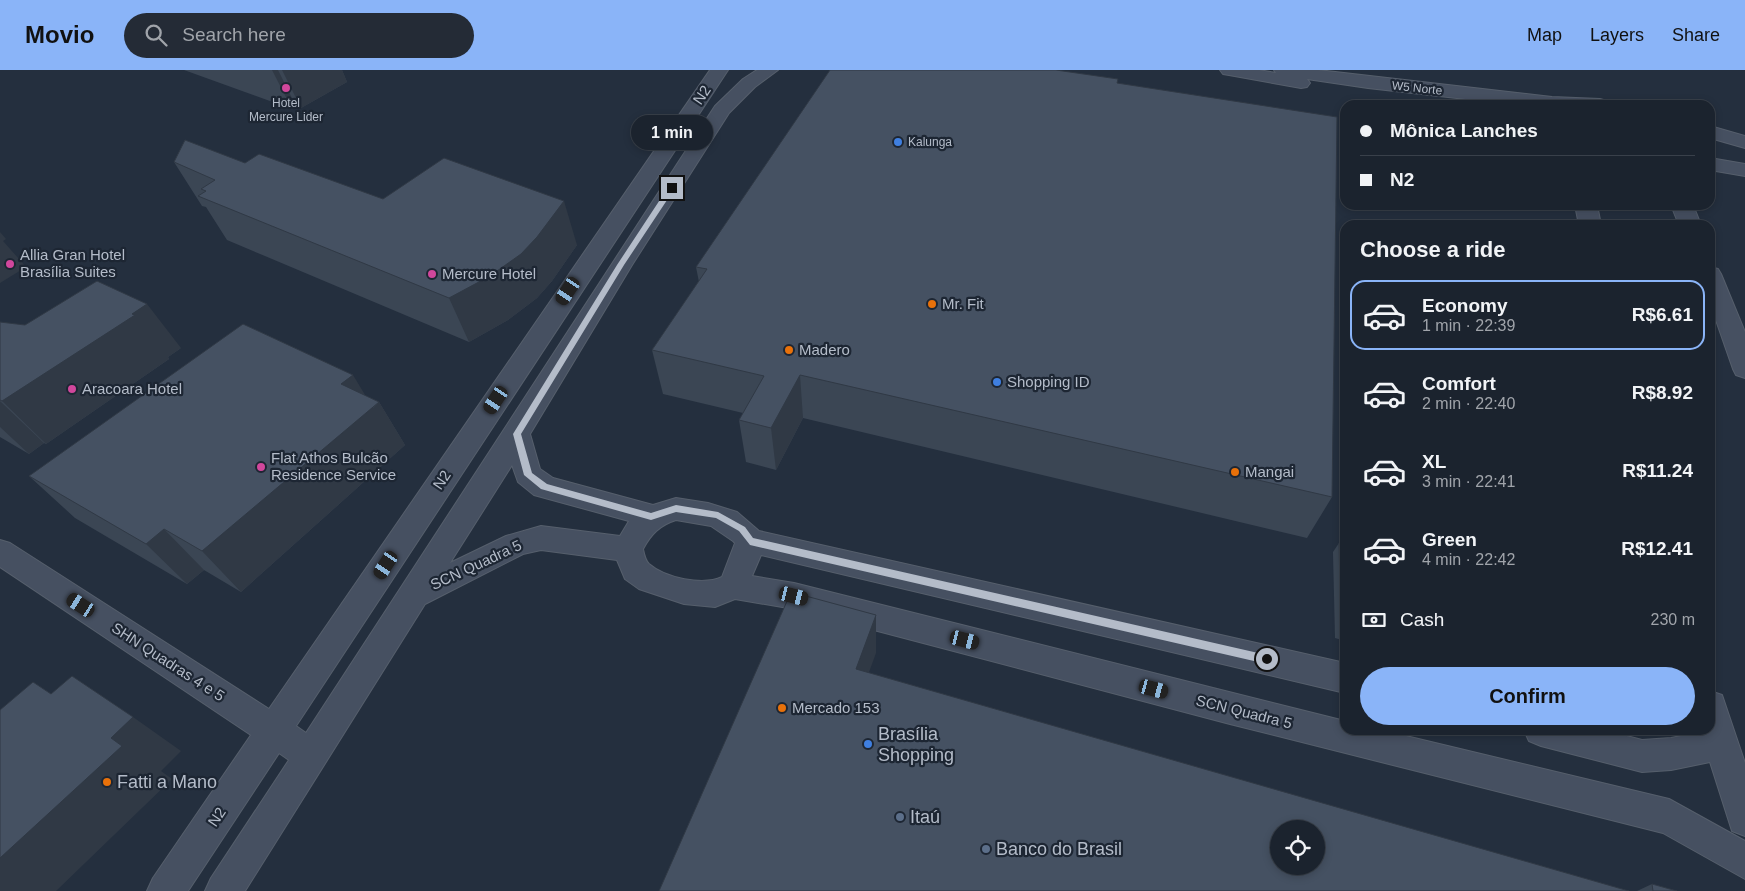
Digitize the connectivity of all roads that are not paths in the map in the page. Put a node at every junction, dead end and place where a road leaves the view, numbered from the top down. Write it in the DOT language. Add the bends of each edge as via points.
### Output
graph roads {
  1 [pos="719,70"];
  2 [pos="769,70"];
  3 [pos="1229,70"];
  4 [pos="1283,70"];
  5 [pos="1384,100"];
  6 [pos="1516,100"];
  7 [pos="1715,133"];
  8 [pos="1745,142"];
  9 [pos="1715,165"];
  10 [pos="1745,170"];
  11 [pos="1715,286"];
  12 [pos="1745,369"];
  13 [pos="517,434"];
  14 [pos="651,516"];
  15 [pos="750,541"];
  16 [pos="628,549"];
  17 [pos="0,552"];
  18 [pos="733,586"];
  19 [pos="415,595"];
  20 [pos="1340,677"];
  21 [pos="1715,725"];
  22 [pos="275,732"];
  23 [pos="1560,735"];
  24 [pos="1720,744"];
  25 [pos="311,755"];
  26 [pos="1739,787"];
  27 [pos="1745,818"];
  28 [pos="1745,861"];
  29 [pos="166,891"];
  30 [pos="224,891"];
  1 -- 22 [label="main road, N2"];
  2 -- 13 [label="main road, N2" via="749,83 722,110"];
  3 -- 5 [label="main road, W5 Norte"];
  4 -- 6 [label="main road, W5 Norte"];
  7 -- 8 [label="main road"];
  9 -- 10 [label="main road"];
  11 -- 12 [label="main road"];
  13 -- 14 [label="main road" via="528,475 544,487"];
  13 -- 19 [label="main road, N2"];
  14 -- 15 [label="main road" via="676,509 718,515 742,529"];
  14 -- 16 [label="main road" via="636,532"];
  15 -- 18 [label="main road"];
  15 -- 20 [label="main road"];
  16 -- 18 [label="main road" via="636,570 650,580 684,592 715,594"];
  16 -- 19 [label="main road, SCN Quadra 5" via="541,538 516,544"];
  17 -- 22 [label="main road, SHN Quadras 4 e 5"];
  18 -- 28 [label="main road, SCN Quadra 5" via="794,596 1230,709 1669,816"];
  19 -- 25 [label="main road, N2"];
  21 -- 24 [label="main road"];
  22 -- 25 [label="main road, SHN Quadras 4 e 5"];
  22 -- 29 [label="main road, N2"];
  23 -- 24 [label="main road" via="1642,756"];
  24 -- 26 [label="main road"];
  25 -- 30 [label="main road, N2"];
  26 -- 27 [label="main road"];
}
